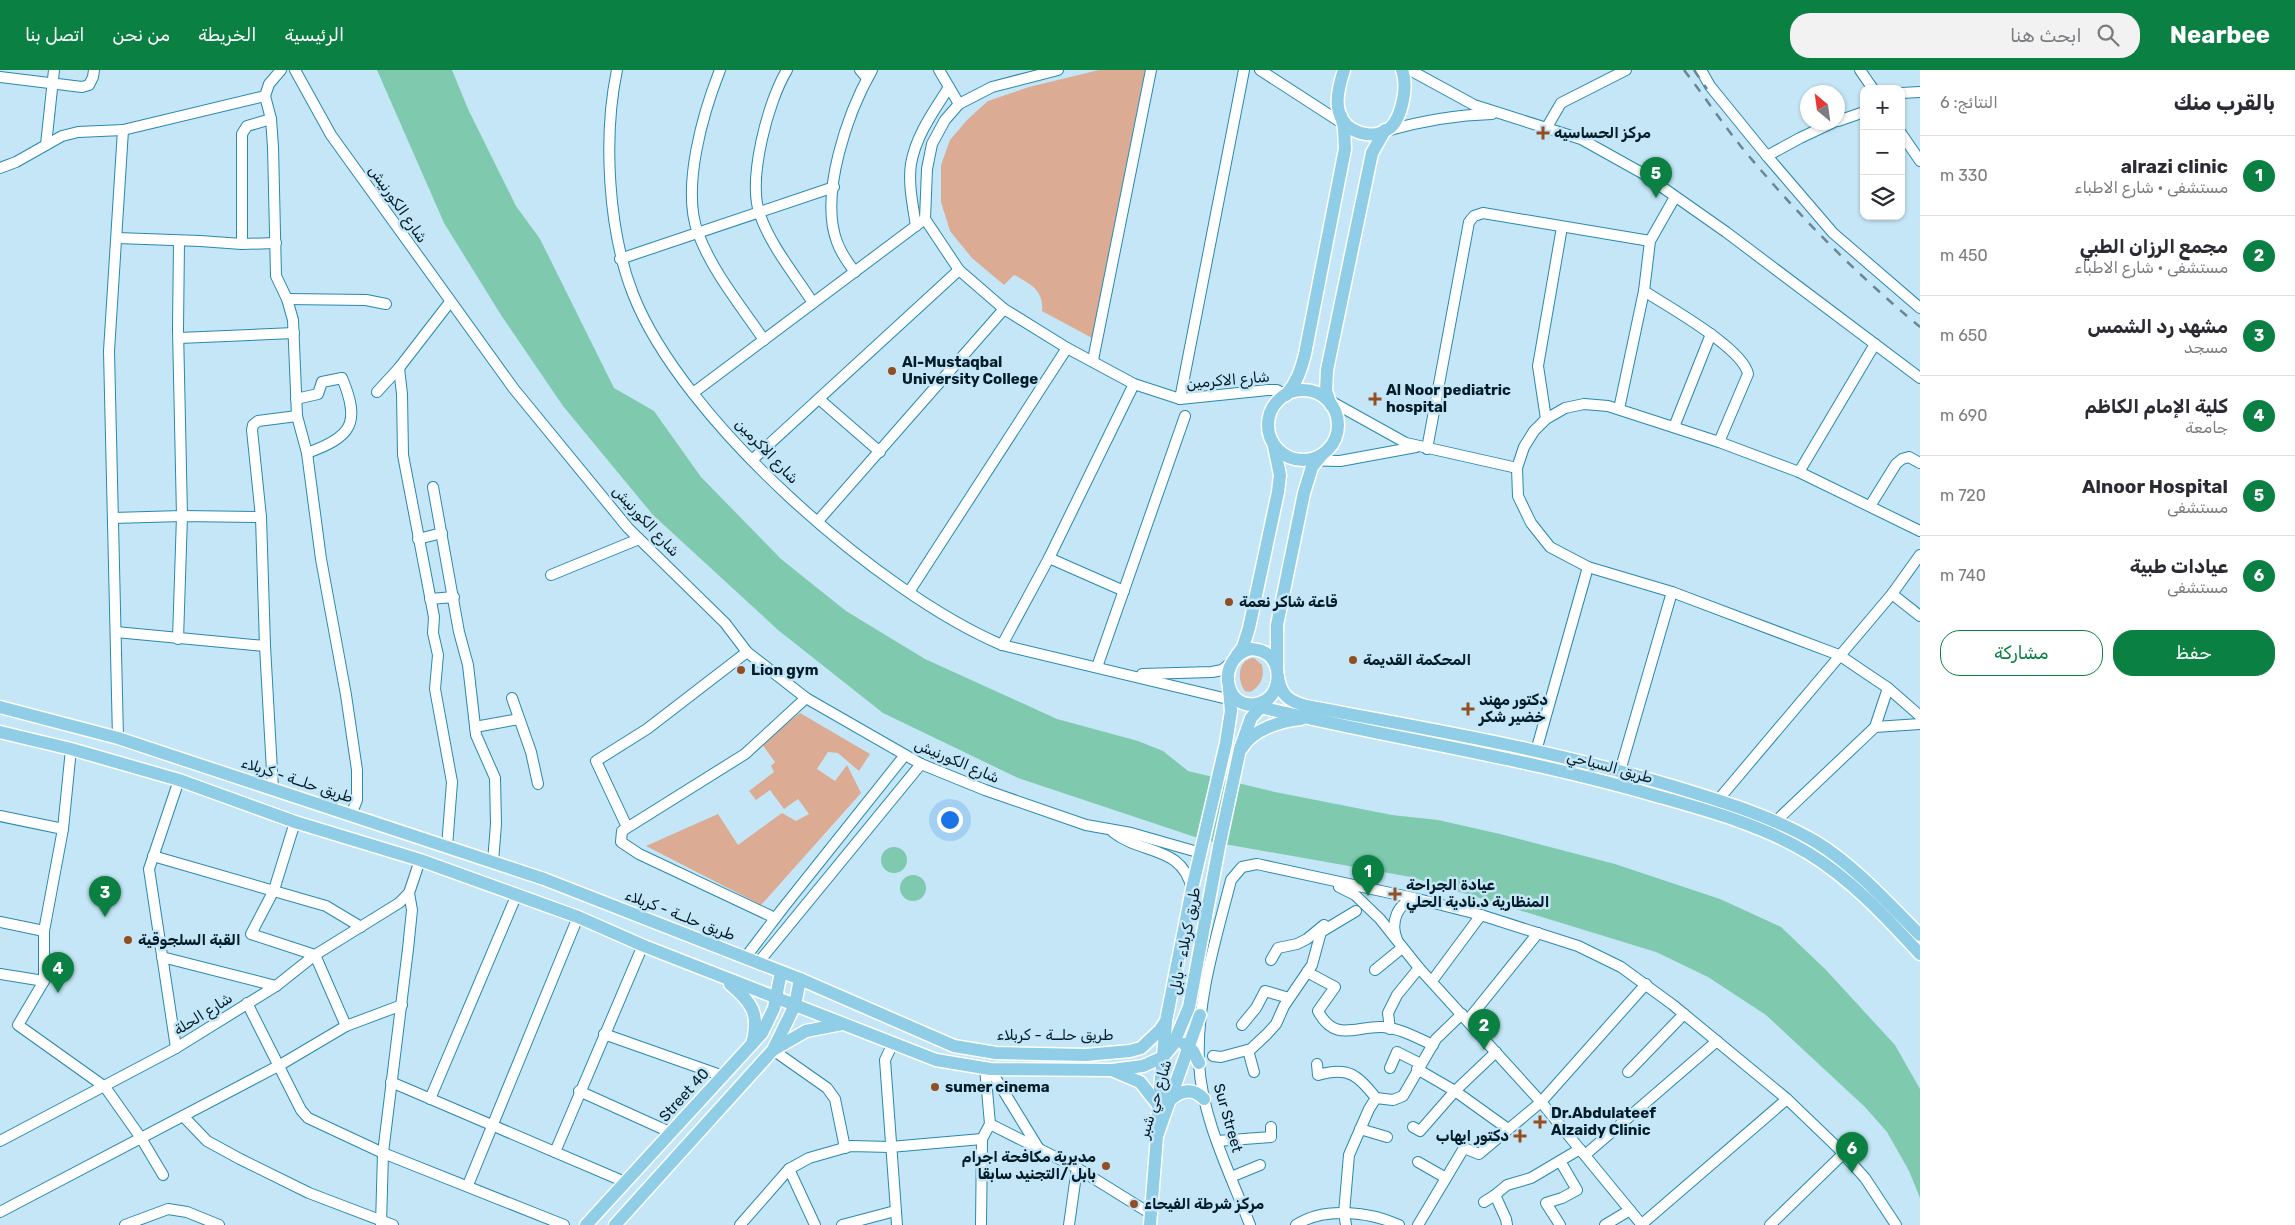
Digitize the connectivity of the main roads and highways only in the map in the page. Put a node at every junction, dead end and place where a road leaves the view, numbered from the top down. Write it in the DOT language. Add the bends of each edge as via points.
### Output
graph roads {
  1 [pos="1344,70"];
  2 [pos="1404,70"];
  3 [pos="1345,123"];
  4 [pos="1383,132"];
  5 [pos="1286,395"];
  6 [pos="1328,401"];
  7 [pos="1273,444"];
  8 [pos="1319,458"];
  9 [pos="1234,658"];
  10 [pos="1277,672"];
  11 [pos="1242,700"];
  12 [pos="0,708"];
  13 [pos="1314,720"];
  14 [pos="0,732"];
  15 [pos="1237,761"];
  16 [pos="1587,763"];
  17 [pos="1582,775"];
  18 [pos="1640,777"];
  19 [pos="1637,790"];
  20 [pos="1825,848"];
  21 [pos="1817,859"];
  22 [pos="1836,865"];
  23 [pos="1920,935"];
  24 [pos="1920,954"];
  25 [pos="781,972"];
  26 [pos="723,977"];
  27 [pos="800,979"];
  28 [pos="777,998"];
  29 [pos="795,1005"];
  30 [pos="1200,1014"];
  31 [pos="1166,1020"];
  32 [pos="1184,1023"];
  33 [pos="845,1024"];
  34 [pos="1170,1040"];
  35 [pos="752,1046"];
  36 [pos="1188,1047"];
  37 [pos="1141,1048"];
  38 [pos="773,1050"];
  39 [pos="1163,1057"];
  40 [pos="1199,1063"];
  41 [pos="1112,1070"];
  42 [pos="1204,1099"];
  43 [pos="1164,1103"];
  44 [pos="1151,1220"];
  45 [pos="586,1225"];
  46 [pos="615,1225"];
  1 -- 3 [label="main road" via="1338,98"];
  2 -- 4 [label="main road" via="1401,108 1396,120"];
  3 -- 4 [label="main road" via="1359,133"];
  3 -- 5 [label="main road" via="1344,149 1305,354 1300,374"];
  4 -- 6 [label="main road" via="1372,153 1327,370"];
  5 -- 6 [label="main road" via="1304,390"];
  5 -- 7 [label="main road" via="1276,402 1270,413 1268,425"];
  6 -- 8 [label="main road" via="1337,416 1338,431 1332,445"];
  7 -- 8 [label="main road" via="1285,456 1298,460"];
  7 -- 9 [label="main road" via="1280,475 1278,492 1250,628 1243,647"];
  8 -- 10 [label="main road" via="1310,472 1304,493 1277,625"];
  9 -- 10 [label="main road" via="1244,651 1259,650 1273,659"];
  9 -- 11 [label="main road" via="1228,676"];
  10 -- 11 [label="main road" via="1276,689 1269,698 1256,704"];
  10 -- 16 [label="main road, طريق السياحي" via="1286,698 1306,706"];
  11 -- 13 [label="main road, طريق السياحي"];
  11 -- 15 [label="main road" via="1251,718"];
  11 -- 31 [label="main road" via="1230,721"];
  12 -- 25 [label="main road, طريق حلــة - كربلاء" via="118,738 544,879 749,953"];
  13 -- 15 [label="main road" via="1293,720 1261,731 1250,738"];
  13 -- 17 [label="main road, طريق السياحي"];
  14 -- 26 [label="main road" via="178,780 295,822 420,860 578,917"];
  15 -- 32 [label="main road, طريق كربلاء - بابل"];
  16 -- 17 [label="main road" via="1588,769"];
  16 -- 18 [label="main road, طريق السياحي"];
  17 -- 19 [label="main road, طريق السياحي"];
  18 -- 19 [label="main road" via="1636,783"];
  18 -- 20 [label="main road, طريق السياحي" via="1718,800 1775,822"];
  19 -- 21 [label="main road, طريق السياحي" via="1714,812 1790,843"];
  20 -- 21 [label="main road" via="1825,854"];
  20 -- 22 [label="main road, طريق السياحي"];
  21 -- 22 [label="main road, طريق السياحي"];
  22 -- 23 [label="main road, طريق السياحي" via="1859,875"];
  22 -- 24 [label="main road, طريق السياحي"];
  25 -- 27 [label="main road, طريق حلــة - كربلاء"];
  25 -- 28 [label="main road, Street 40"];
  26 -- 28 [label="main road"];
  26 -- 35 [label="main road" via="743,994 754,1011 756,1027"];
  27 -- 29 [label="main road"];
  27 -- 37 [label="main road, طريق حلــة - كربلاء" via="954,1046 996,1053 1086,1055"];
  28 -- 29 [label="main road"];
  28 -- 35 [label="main road, Street 40" via="762,1033"];
  29 -- 33 [label="main road"];
  29 -- 38 [label="main road"];
  30 -- 32 [label="main road"];
  30 -- 34 [label="main road" via="1194,1024"];
  30 -- 36 [label="main road, شارع حي شبر"];
  31 -- 32 [label="main road" via="1173,1025"];
  31 -- 34 [label="main road"];
  31 -- 37 [label="main road"];
  32 -- 34 [label="main road, طريق كربلاء - بابل"];
  33 -- 38 [label="main road" via="806,1031"];
  33 -- 41 [label="main road" via="936,1060 988,1069"];
  34 -- 36 [label="main road"];
  34 -- 37 [label="main road, طريق حلــة - كربلاء"];
  34 -- 39 [label="main road"];
  35 -- 45 [label="main road, Street 40"];
  36 -- 40 [label="main road"];
  36 -- 43 [label="main road, شارع حي شبر"];
  38 -- 46 [label="main road"];
  39 -- 41 [label="main road" via="1143,1066"];
  39 -- 43 [label="main road"];
  41 -- 43 [label="main road" via="1131,1076"];
  42 -- 43 [label="main road" via="1189,1090"];
  43 -- 44 [label="main road, شارع حي شبر"];
}
